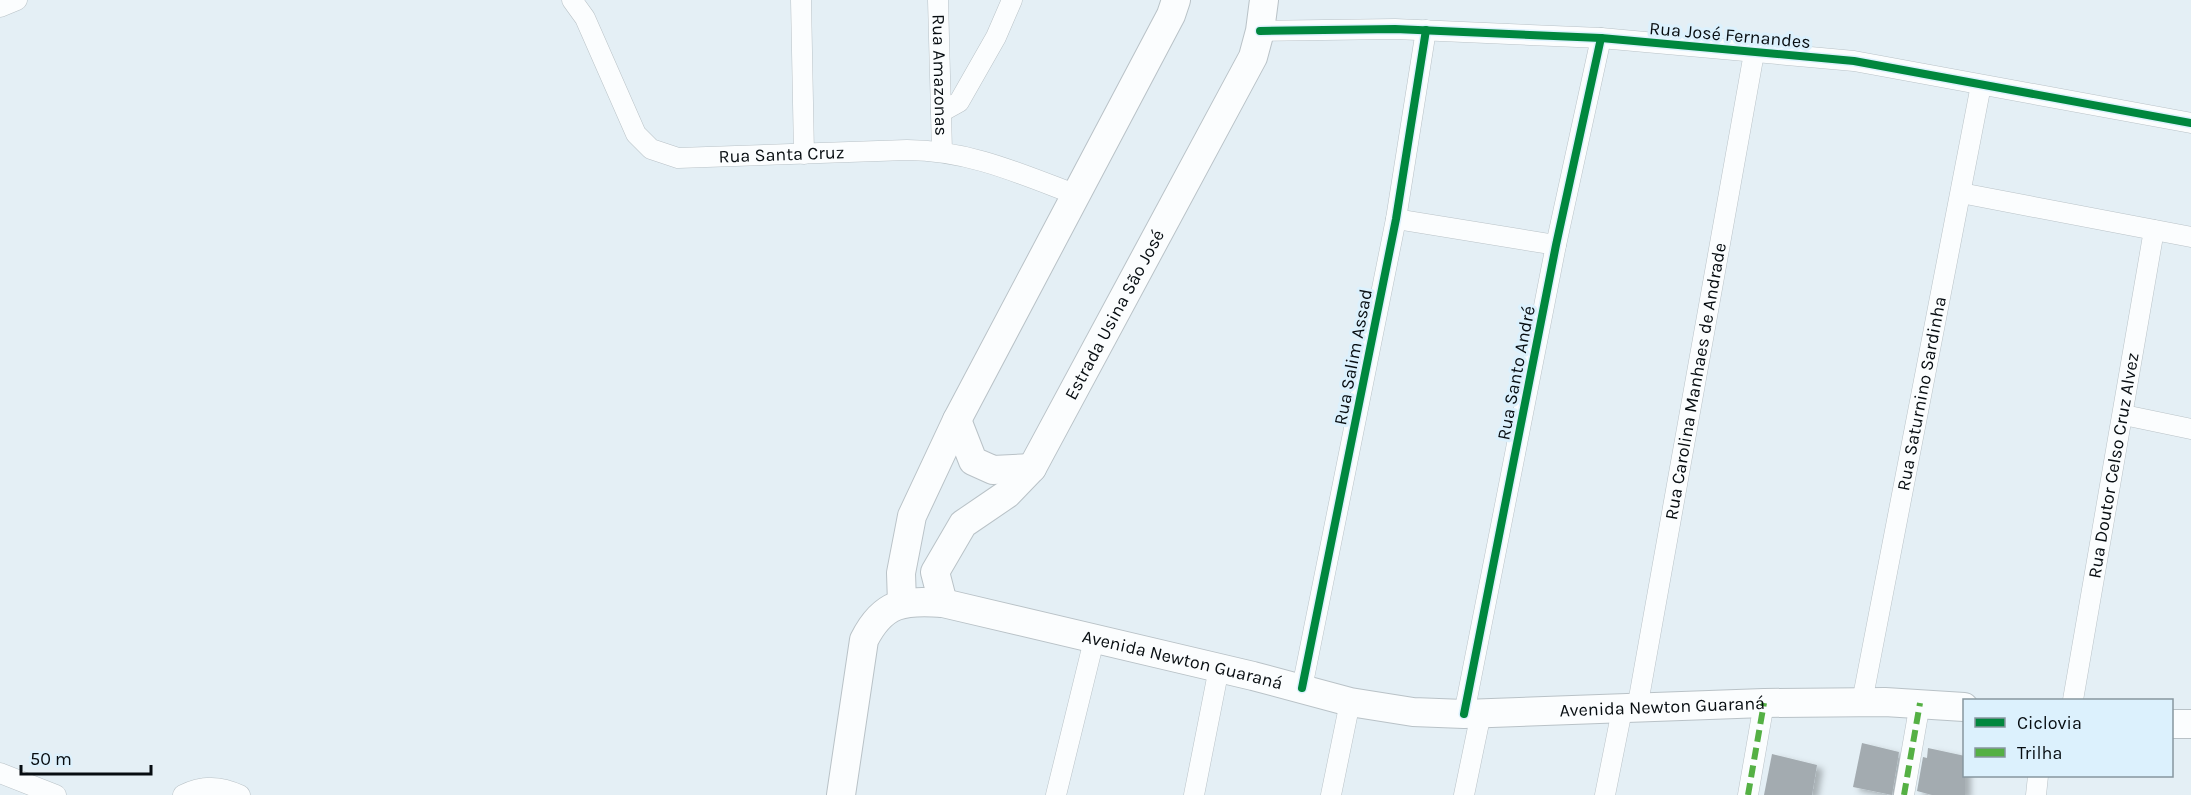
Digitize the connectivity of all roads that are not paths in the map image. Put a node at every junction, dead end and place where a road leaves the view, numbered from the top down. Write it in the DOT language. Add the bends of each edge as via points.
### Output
graph roads {
  1 [pos="17,0"];
  2 [pos="573,0"];
  3 [pos="801,0"];
  4 [pos="938,0"];
  5 [pos="1012,0"];
  6 [pos="1176,0"];
  7 [pos="1264,0"];
  8 [pos="0,8"];
  9 [pos="1426,30"];
  10 [pos="1260,31"];
  11 [pos="1601,38"];
  12 [pos="1754,53"];
  13 [pos="1981,85"];
  14 [pos="941,112"];
  15 [pos="2191,123"];
  16 [pos="942,151"];
  17 [pos="804,154"];
  18 [pos="1961,193"];
  19 [pos="1074,194"];
  20 [pos="1396,219"];
  21 [pos="2154,230"];
  22 [pos="2191,237"];
  23 [pos="1556,245"];
  24 [pos="2124,415"];
  25 [pos="957,420"];
  26 [pos="2191,429"];
  27 [pos="1032,468"];
  28 [pos="902,603"];
  29 [pos="943,603"];
  30 [pos="1094,640"];
  31 [pos="1220,668"];
  32 [pos="1302,688"];
  33 [pos="2073,699"];
  34 [pos="1350,702"];
  35 [pos="1862,702"];
  36 [pos="1764,703"];
  37 [pos="1920,703"];
  38 [pos="1963,707"];
  39 [pos="1630,709"];
  40 [pos="1472,713"];
  41 [pos="2173,723"];
  42 [pos="2191,724"];
  43 [pos="0,773"];
  44 [pos="2038,777"];
  45 [pos="56,795"];
  46 [pos="183,795"];
  47 [pos="240,795"];
  48 [pos="841,795"];
  49 [pos="1056,795"];
  50 [pos="1194,795"];
  51 [pos="1331,795"];
  52 [pos="1464,795"];
  53 [pos="1605,795"];
  54 [pos="1748,795"];
  55 [pos="1904,795"];
  56 [pos="2036,795"];
  1 -- 8 [label="street"];
  2 -- 17 [label="street, Rua Santa Cruz" via="585,18 636,134 651,149 678,158"];
  3 -- 17 [label="street"];
  4 -- 14 [label="street, Rua Amazonas"];
  5 -- 14 [label="street" via="959,102"];
  6 -- 19 [label="main road"];
  7 -- 10 [label="main road, Estrada Usina São José"];
  9 -- 10 [label="street, Rua José Fernandes"];
  9 -- 11 [label="street, Rua José Fernandes"];
  9 -- 20 [label="street, Rua Salim Assad"];
  10 -- 27 [label="main road, Estrada Usina São José" via="1253,57"];
  11 -- 12 [label="street, Rua José Fernandes"];
  11 -- 23 [label="street, Rua Santo André"];
  12 -- 13 [label="street, Rua José Fernandes" via="1854,61"];
  12 -- 39 [label="street, Rua Carolina Manhaes de Andrade"];
  13 -- 15 [label="street, Rua José Fernandes"];
  13 -- 18 [label="street, Rua Saturnino Sardinha"];
  14 -- 16 [label="street, Rua Amazonas"];
  16 -- 17 [label="street, Rua Santa Cruz"];
  16 -- 19 [label="street, Rua Santa Cruz" via="982,159"];
  18 -- 21 [label="street"];
  18 -- 35 [label="street, Rua Saturnino Sardinha"];
  19 -- 25 [label="main road"];
  20 -- 23 [label="street"];
  20 -- 32 [label="street, Rua Salim Assad"];
  21 -- 22 [label="street"];
  21 -- 24 [label="street, Rua Doutor Celso Cruz Alvez"];
  23 -- 40 [label="street, Rua Santo André"];
  24 -- 26 [label="street"];
  24 -- 33 [label="street, Rua Doutor Celso Cruz Alvez"];
  25 -- 27 [label="main road" via="973,461 993,470"];
  25 -- 28 [label="main road" via="912,516 901,573"];
  27 -- 29 [label="main road, Estrada Usina São José" via="1007,494 963,524 935,573"];
  28 -- 29 [label="main road, Avenida Newton Guaraná"];
  28 -- 48 [label="main road" via="873,622 864,640"];
  29 -- 30 [label="main road, Avenida Newton Guaraná"];
  30 -- 31 [label="main road, Avenida Newton Guaraná"];
  30 -- 49 [label="street"];
  31 -- 32 [label="main road, Avenida Newton Guaraná"];
  31 -- 50 [label="street"];
  32 -- 34 [label="main road, Avenida Newton Guaraná"];
  34 -- 40 [label="main road, Avenida Newton Guaraná" via="1413,712"];
  34 -- 51 [label="street"];
  35 -- 36 [label="main road, Avenida Newton Guaraná"];
  35 -- 37 [label="main road, Avenida Newton Guaraná"];
  36 -- 39 [label="main road, Avenida Newton Guaraná"];
  36 -- 54 [label="street"];
  37 -- 38 [label="main road, Avenida Newton Guaraná"];
  37 -- 55 [label="street"];
  39 -- 40 [label="main road, Avenida Newton Guaraná"];
  39 -- 53 [label="street, Rua Carolina Manhaes de Andrade"];
  40 -- 52 [label="street, Rua Santo André"];
  41 -- 42 [label="main road"];
  43 -- 45 [label="street"];
  44 -- 56 [label="street"];
  46 -- 47 [label="street" via="195,789 222,787"];
}
